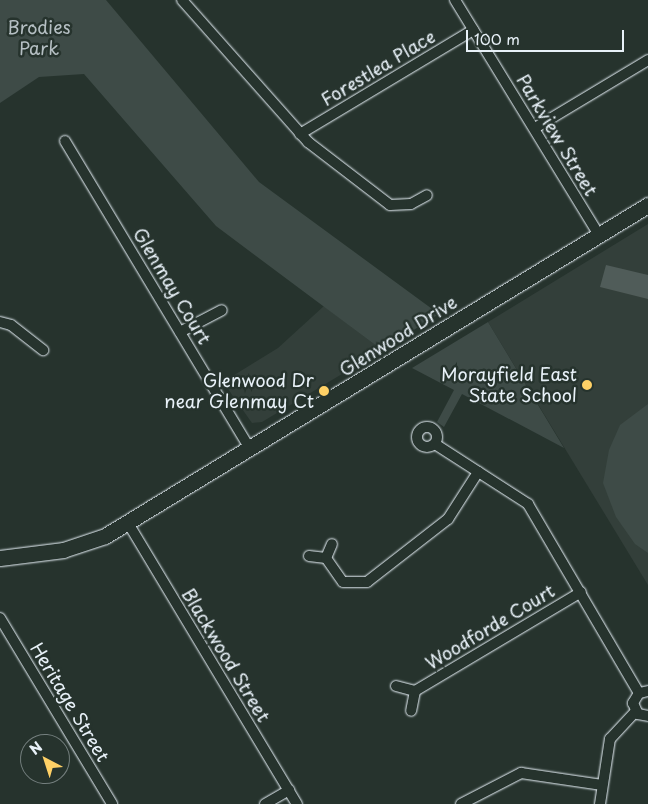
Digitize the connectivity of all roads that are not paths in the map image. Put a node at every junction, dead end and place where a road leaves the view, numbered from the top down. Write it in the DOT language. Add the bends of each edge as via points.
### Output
graph roads {
  1 [pos="182,0"];
  2 [pos="455,0"];
  3 [pos="473,30"];
  4 [pos="648,60"];
  5 [pos="535,128"];
  6 [pos="300,134"];
  7 [pos="65,141"];
  8 [pos="427,195"];
  9 [pos="648,205"];
  10 [pos="599,235"];
  11 [pos="222,310"];
  12 [pos="0,322"];
  13 [pos="180,332"];
  14 [pos="43,350"];
  15 [pos="435,444"];
  16 [pos="250,449"];
  17 [pos="478,472"];
  18 [pos="128,523"];
  19 [pos="332,544"];
  20 [pos="309,556"];
  21 [pos="0,558"];
  22 [pos="326,558"];
  23 [pos="581,592"];
  24 [pos="0,618"];
  25 [pos="396,686"];
  26 [pos="415,691"];
  27 [pos="644,692"];
  28 [pos="411,711"];
  29 [pos="636,711"];
  30 [pos="648,716"];
  31 [pos="602,785"];
  32 [pos="288,790"];
  33 [pos="468,802"];
  34 [pos="112,804"];
  35 [pos="265,804"];
  36 [pos="297,804"];
  37 [pos="600,804"];
  1 -- 6 [label="street"];
  2 -- 3 [label="street, Parkview Street"];
  3 -- 5 [label="street, Parkview Street"];
  3 -- 6 [label="street, Forestlea Place"];
  4 -- 5 [label="street"];
  5 -- 10 [label="street, Parkview Street"];
  6 -- 8 [label="street" via="390,204 411,204"];
  7 -- 13 [label="street, Glenmay Court"];
  9 -- 10 [label="street, Glenwood Drive"];
  10 -- 16 [label="street, Glenwood Drive"];
  11 -- 13 [label="street"];
  12 -- 14 [label="street" via="11,325"];
  13 -- 16 [label="street, Glenmay Court"];
  15 -- 17 [label="street"];
  16 -- 18 [label="street, Glenwood Drive"];
  17 -- 22 [label="street" via="448,519 367,582 343,582"];
  17 -- 23 [label="street" via="528,504"];
  18 -- 21 [label="street, Glenwood Drive" via="74,548"];
  18 -- 32 [label="street, Blackwood Street"];
  19 -- 22 [label="street"];
  20 -- 22 [label="street"];
  23 -- 26 [label="street, Woodforde Court"];
  23 -- 27 [label="street"];
  24 -- 34 [label="street, Heritage Street"];
  25 -- 26 [label="street, Woodforde Court"];
  26 -- 28 [label="street, Woodforde Court"];
  27 -- 29 [label="street" via="634,699"];
  29 -- 30 [label="street"];
  29 -- 31 [label="street" via="610,739"];
  31 -- 33 [label="street" via="521,772"];
  31 -- 37 [label="street"];
  32 -- 35 [label="street"];
  32 -- 36 [label="street, Blackwood Street"];
}
